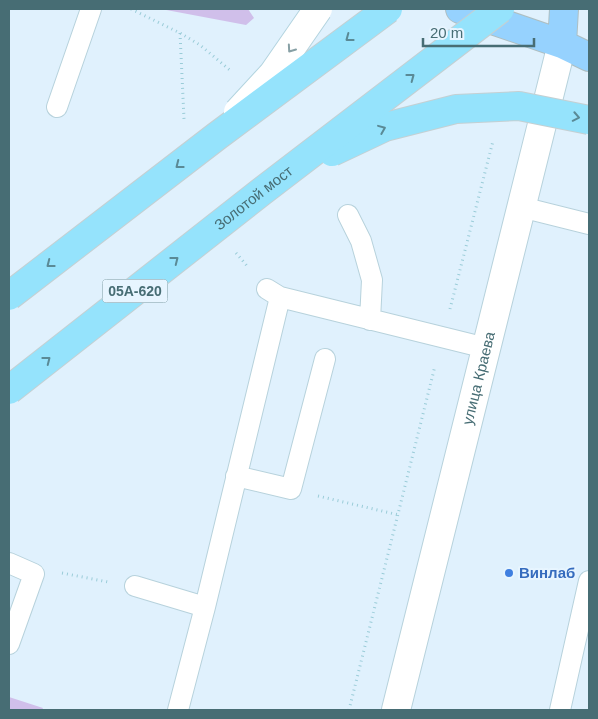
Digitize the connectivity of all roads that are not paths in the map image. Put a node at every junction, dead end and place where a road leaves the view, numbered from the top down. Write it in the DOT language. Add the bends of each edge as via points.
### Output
graph roads {
  1 [pos="90,9"];
  2 [pos="318,9"];
  3 [pos="388,9"];
  4 [pos="460,9"];
  5 [pos="500,9"];
  6 [pos="564,9"];
  7 [pos="562,44"];
  8 [pos="589,57"];
  9 [pos="57,107"];
  10 [pos="589,120"];
  11 [pos="217,136"];
  12 [pos="261,192"];
  13 [pos="521,207"];
  14 [pos="348,214"];
  15 [pos="589,224"];
  16 [pos="9,296"];
  17 [pos="370,320"];
  18 [pos="486,348"];
  19 [pos="324,359"];
  20 [pos="9,390"];
  21 [pos="236,476"];
  22 [pos="9,563"];
  23 [pos="589,581"];
  24 [pos="135,586"];
  25 [pos="205,606"];
  26 [pos="9,644"];
  27 [pos="178,710"];
  28 [pos="396,710"];
  29 [pos="560,710"];
  1 -- 9 [label="lane"];
  2 -- 11 [label="street, one-way, bridge" via="273,74"];
  3 -- 11 [label="highway, one-way, bridge"];
  4 -- 7 [label="main road"];
  12 -- 5 [label="highway, Золотой мост, one-way, bridge"];
  6 -- 7 [label="main road"];
  7 -- 8 [label="main road"];
  7 -- 13 [label="street, улица Краева"];
  12 -- 10 [label="highway, one-way, bridge" via="328,154 385,127 456,109 519,106"];
  11 -- 16 [label="highway, one-way, bridge"];
  20 -- 12 [label="highway, Золотой мост / 05А-620, one-way, bridge"];
  13 -- 15 [label="lane"];
  13 -- 18 [label="street, улица Краева"];
  14 -- 17 [label="lane" via="361,241 372,280"];
  17 -- 18 [label="lane"];
  17 -- 21 [label="lane" via="273,293"];
  18 -- 28 [label="street, улица Краева"];
  19 -- 21 [label="lane" via="291,489"];
  21 -- 25 [label="lane"];
  22 -- 26 [label="lane" via="34,574"];
  23 -- 29 [label="lane"];
  24 -- 25 [label="lane"];
  25 -- 27 [label="lane"];
}
